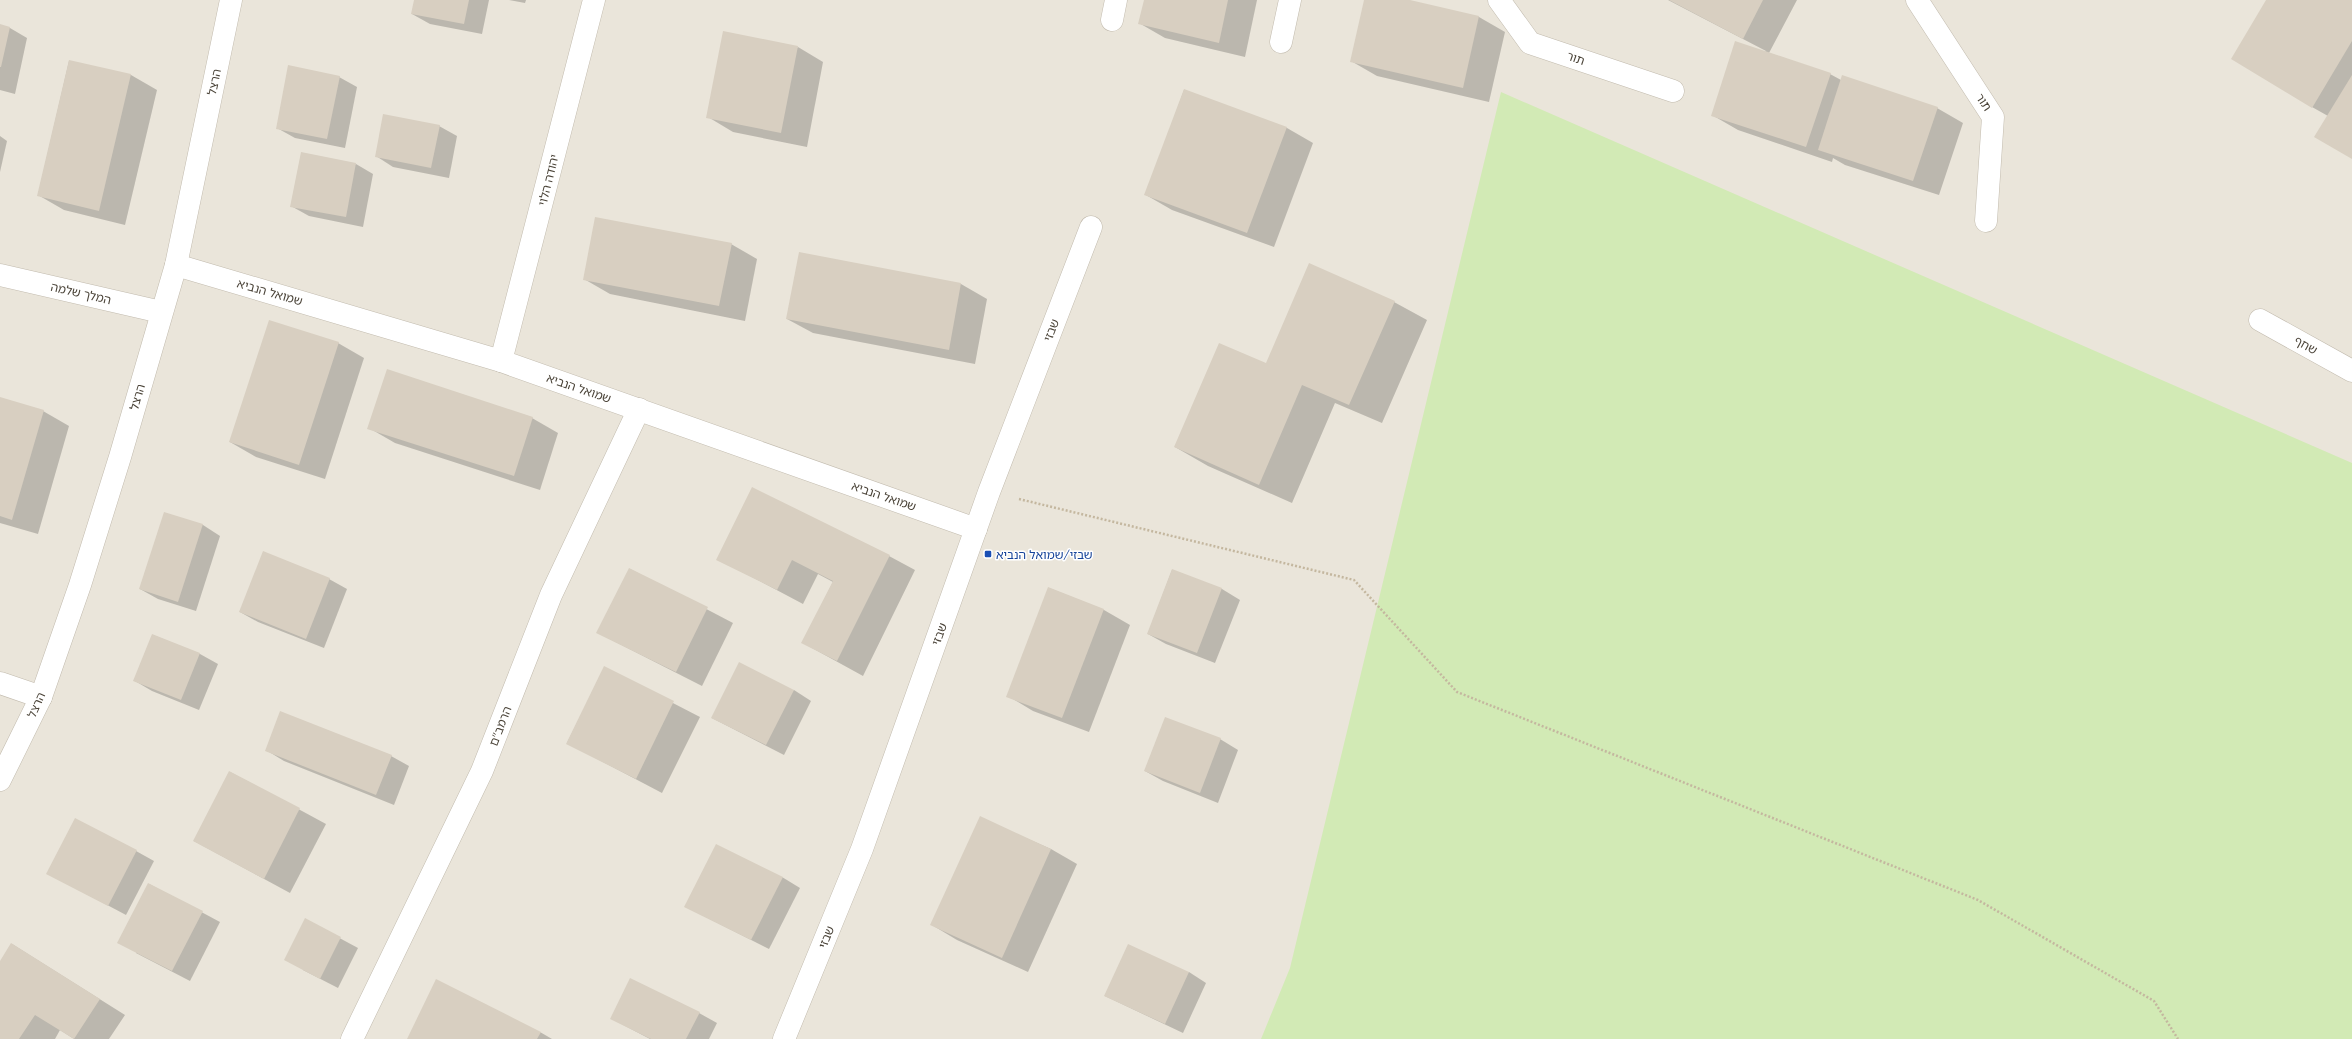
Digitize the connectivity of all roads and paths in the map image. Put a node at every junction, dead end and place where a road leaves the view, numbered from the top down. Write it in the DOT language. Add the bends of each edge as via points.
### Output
graph roads {
  1 [pos="231,0"];
  2 [pos="594,0"];
  3 [pos="1290,0"];
  4 [pos="1498,0"];
  5 [pos="1917,0"];
  6 [pos="1281,42"];
  7 [pos="1673,91"];
  8 [pos="1986,221"];
  9 [pos="1091,227"];
  10 [pos="176,265"];
  11 [pos="0,275"];
  12 [pos="161,312"];
  13 [pos="2260,320"];
  14 [pos="501,361"];
  15 [pos="2352,371"];
  16 [pos="639,410"];
  17 [pos="989,492"];
  18 [pos="976,529"];
  19 [pos="0,683"];
  20 [pos="41,697"];
  21 [pos="0,780"];
  22 [pos="352,1039"];
  23 [pos="784,1039"];
  24 [pos="2178,1039"];
  1 -- 10 [label="street, הרצל"];
  2 -- 14 [label="street, יהודה הלוי"];
  3 -- 6 [label="street"];
  4 -- 7 [label="street, תור" via="1530,43"];
  5 -- 8 [label="street, תור" via="1993,117"];
  9 -- 17 [label="street, שבזי"];
  10 -- 12 [label="street, הרצל"];
  10 -- 14 [label="street, שמואל הנביא"];
  11 -- 12 [label="street, המלך שלמה"];
  12 -- 20 [label="street, הרצל" via="83,578"];
  13 -- 15 [label="street, שחף"];
  14 -- 16 [label="street, שמואל הנביא"];
  16 -- 18 [label="street, שמואל הנביא"];
  16 -- 22 [label="street, הרמב\"ם" via="551,596 482,771"];
  17 -- 18 [label="street, שבזי"];
  17 -- 24 [label="path" via="1354,580 1457,692 1978,900 2154,1002"];
  18 -- 23 [label="street, שבזי" via="862,849"];
  19 -- 20 [label="street"];
  20 -- 21 [label="street, הרצל"];
}
